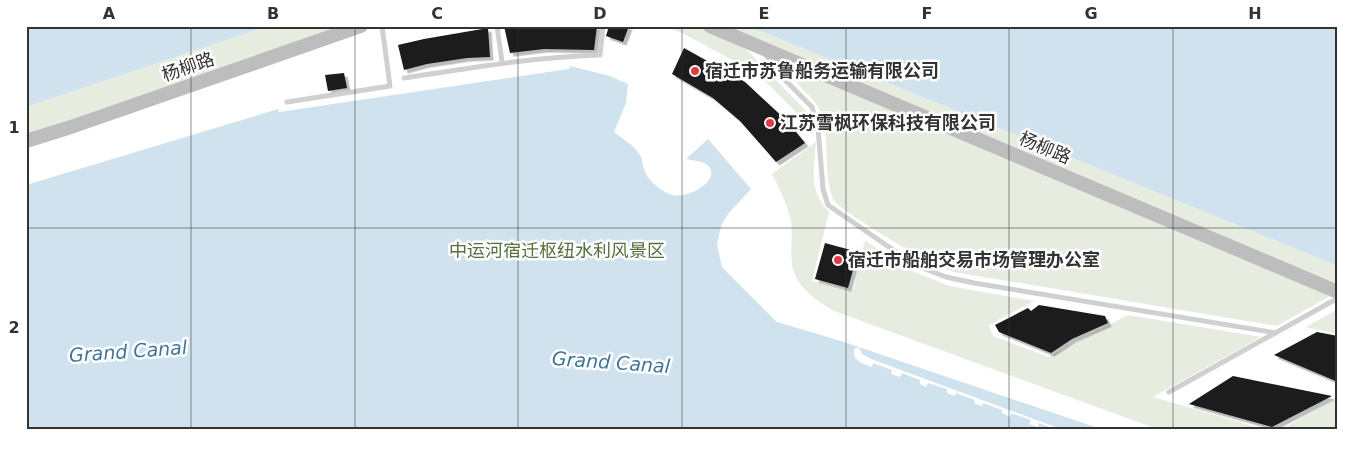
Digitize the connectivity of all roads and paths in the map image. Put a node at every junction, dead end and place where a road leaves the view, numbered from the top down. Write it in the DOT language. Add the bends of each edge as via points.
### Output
graph roads {
  1 [pos="361,26"];
  2 [pos="382,26"];
  3 [pos="498,26"];
  4 [pos="603,26"];
  5 [pos="710,26"];
  6 [pos="763,48"];
  7 [pos="502,62"];
  8 [pos="404,78"];
  9 [pos="287,102"];
  10 [pos="26,141"];
  11 [pos="1338,292"];
  12 [pos="1338,298"];
  13 [pos="1276,332"];
  14 [pos="1169,392"];
  1 -- 10 [label="street, 杨柳路"];
  2 -- 9 [label="lane" via="390,86"];
  3 -- 7 [label="lane"];
  4 -- 7 [label="lane" via="600,55"];
  5 -- 6 [label="street, 杨柳路"];
  6 -- 11 [label="street, 杨柳路"];
  6 -- 13 [label="lane" via="772,67 812,107 818,128 823,189 828,205 915,265 974,283"];
  7 -- 8 [label="lane"];
  12 -- 13 [label="lane"];
  13 -- 14 [label="lane"];
}
